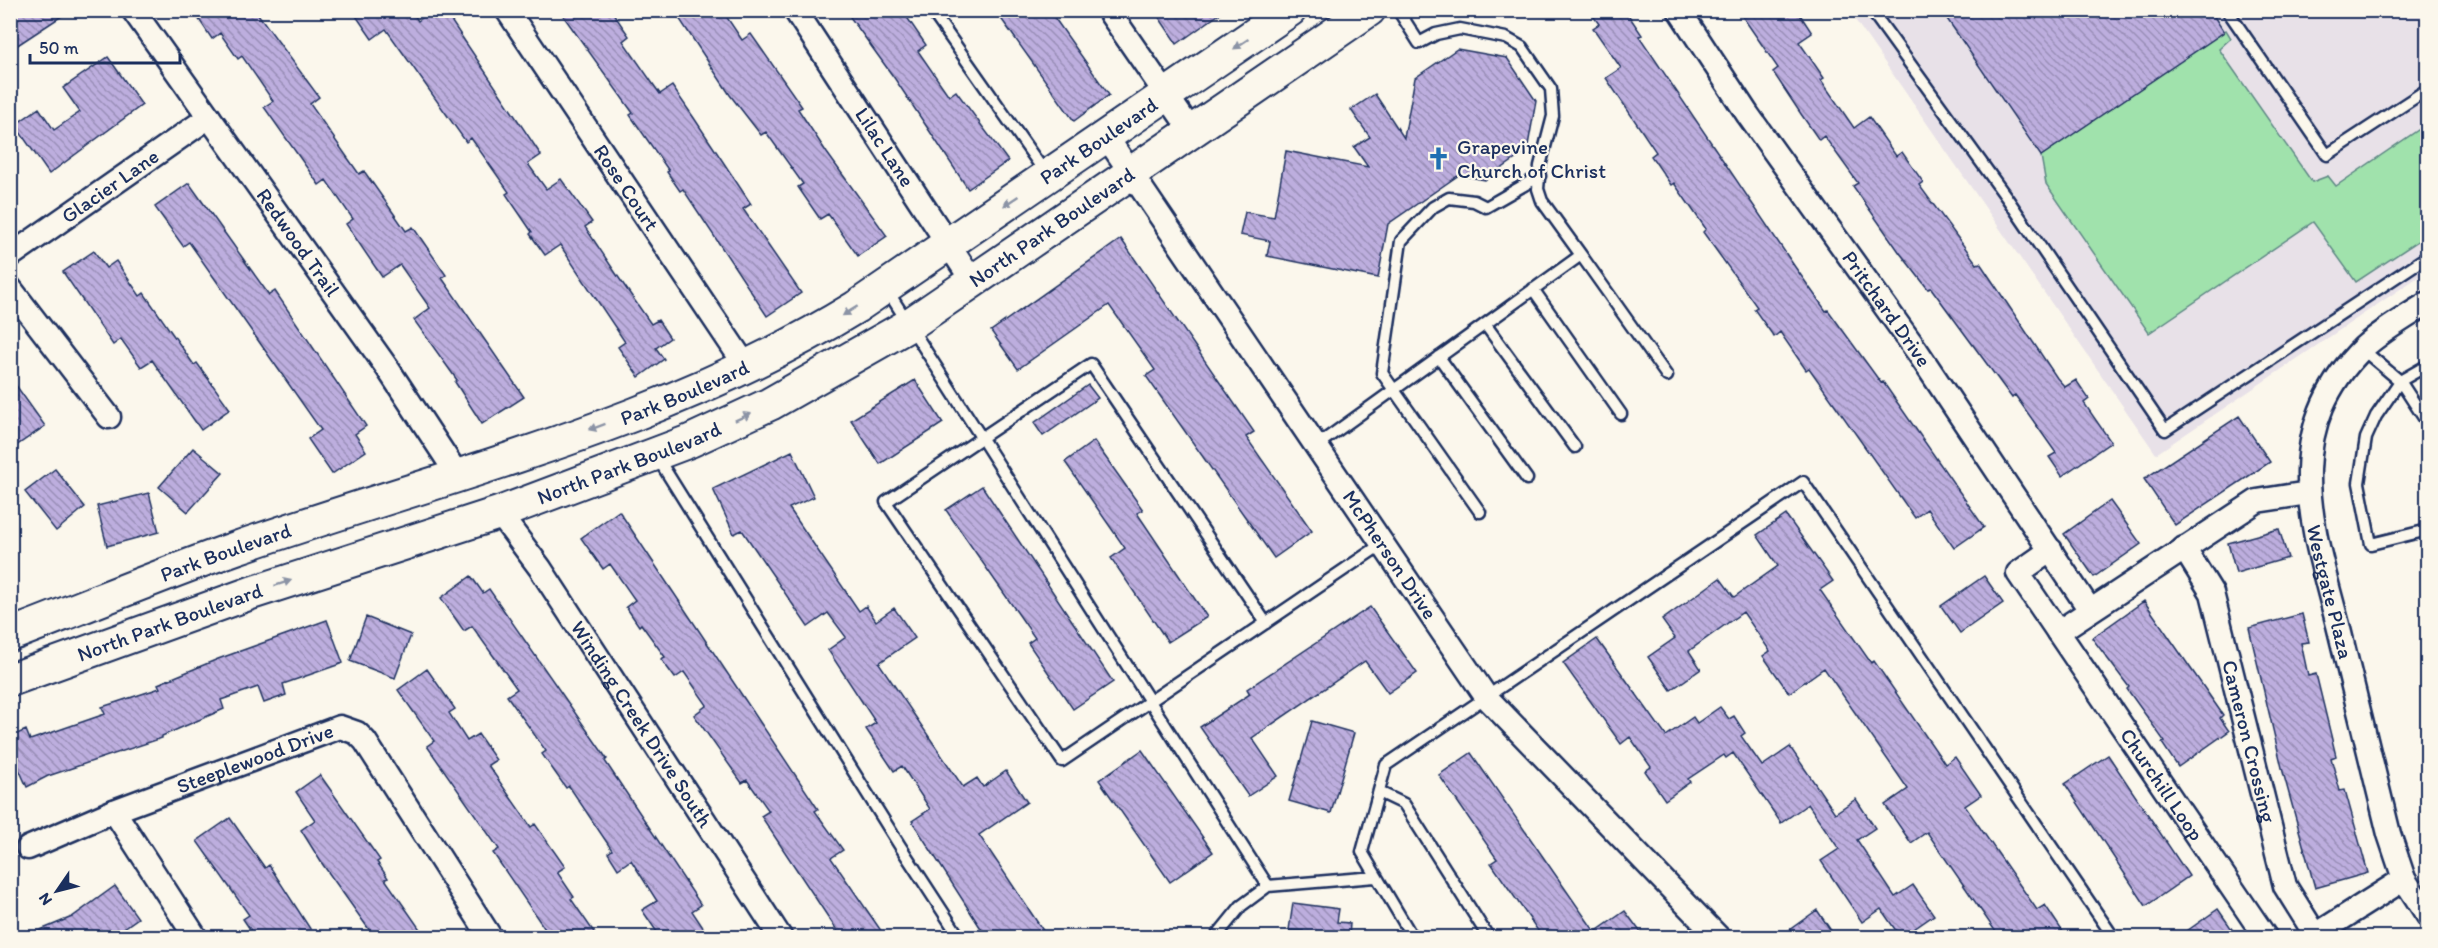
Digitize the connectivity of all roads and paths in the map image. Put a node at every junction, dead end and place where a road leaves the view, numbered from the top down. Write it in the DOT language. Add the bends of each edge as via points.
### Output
graph roads {
  1 [pos="133,10"];
  2 [pos="507,10"];
  3 [pos="795,10"];
  4 [pos="931,10"];
  5 [pos="1108,10"];
  6 [pos="1369,10"];
  7 [pos="1398,10"];
  8 [pos="1679,10"];
  9 [pos="1871,10"];
  10 [pos="2227,10"];
  11 [pos="1274,15"];
  12 [pos="2427,89"];
  13 [pos="1166,95"];
  14 [pos="209,117"];
  15 [pos="1192,132"];
  16 [pos="1106,136"];
  17 [pos="1132,173"];
  18 [pos="1048,176"];
  19 [pos="1540,176"];
  20 [pos="949,244"];
  21 [pos="1581,255"];
  22 [pos="10,256"];
  23 [pos="2427,256"];
  24 [pos="973,282"];
  25 [pos="10,288"];
  26 [pos="885,288"];
  27 [pos="1533,290"];
  28 [pos="2427,303"];
  29 [pos="909,324"];
  30 [pos="1485,324"];
  31 [pos="2362,349"];
  32 [pos="1439,357"];
  33 [pos="2427,365"];
  34 [pos="746,366"];
  35 [pos="1667,376"];
  36 [pos="2400,381"];
  37 [pos="1394,390"];
  38 [pos="1621,414"];
  39 [pos="109,417"];
  40 [pos="2427,424"];
  41 [pos="981,438"];
  42 [pos="1316,446"];
  43 [pos="1575,447"];
  44 [pos="655,454"];
  45 [pos="459,477"];
  46 [pos="1527,479"];
  47 [pos="2308,494"];
  48 [pos="1480,512"];
  49 [pos="499,513"];
  50 [pos="2427,530"];
  51 [pos="1383,544"];
  52 [pos="2184,548"];
  53 [pos="2051,550"];
  54 [pos="2090,610"];
  55 [pos="1266,623"];
  56 [pos="2058,632"];
  57 [pos="10,635"];
  58 [pos="10,680"];
  59 [pos="1486,698"];
  60 [pos="1150,701"];
  61 [pos="1378,792"];
  62 [pos="114,811"];
  63 [pos="28,848"];
  64 [pos="1375,878"];
  65 [pos="2404,879"];
  66 [pos="1268,886"];
  67 [pos="2427,916"];
  68 [pos="2313,936"];
  69 [pos="196,938"];
  70 [pos="491,938"];
  71 [pos="781,938"];
  72 [pos="960,938"];
  73 [pos="1215,938"];
  74 [pos="1413,938"];
  75 [pos="1489,938"];
  76 [pos="1719,938"];
  77 [pos="2114,938"];
  78 [pos="2266,938"];
  1 -- 14 [label="street, Redwood Trail"];
  2 -- 34 [label="street, Rose Court"];
  3 -- 20 [label="street, Lilac Lane"];
  4 -- 18 [label="lane"];
  5 -- 13 [label="street"];
  6 -- 15 [label="main road"];
  7 -- 19 [label="lane" via="1419,43 1436,34 1460,29 1506,38 1522,47 1551,90 1553,116"];
  8 -- 53 [label="street, Pritchard Drive"];
  9 -- 23 [label="lane" via="2007,198 2165,430"];
  10 -- 12 [label="lane" via="2327,155"];
  11 -- 13 [label="main road, Park Boulevard, one-way"];
  13 -- 15 [label="street"];
  13 -- 16 [label="main road, Park Boulevard"];
  14 -- 22 [label="street, Glacier Lane"];
  14 -- 45 [label="street, Redwood Trail" via="388,369"];
  15 -- 17 [label="main road, North Park Boulevard"];
  16 -- 17 [label="street, McPherson Drive"];
  16 -- 18 [label="main road, Park Boulevard"];
  17 -- 24 [label="main road, North Park Boulevard"];
  17 -- 42 [label="street, McPherson Drive"];
  18 -- 20 [label="main road, Park Boulevard, one-way"];
  19 -- 21 [label="lane" via="1538,189 1542,201"];
  19 -- 37 [label="lane" via="1486,207 1449,198 1433,207 1401,241 1382,373"];
  20 -- 24 [label="street, Lilac Lane"];
  20 -- 26 [label="main road, Park Boulevard"];
  21 -- 27 [label="lane"];
  21 -- 35 [label="lane"];
  24 -- 29 [label="main road, North Park Boulevard"];
  25 -- 39 [label="street"];
  26 -- 29 [label="lane"];
  26 -- 34 [label="main road, Park Boulevard, one-way" via="818,331"];
  27 -- 30 [label="lane"];
  27 -- 38 [label="lane"];
  28 -- 31 [label="street, Westgate Plaza"];
  29 -- 41 [label="lane"];
  44 -- 29 [label="main road, North Park Boulevard, one-way" via="770,404"];
  30 -- 32 [label="lane"];
  30 -- 43 [label="lane"];
  31 -- 36 [label="lane"];
  31 -- 47 [label="street, Westgate Plaza" via="2340,376 2317,423 2310,451"];
  32 -- 37 [label="lane"];
  32 -- 46 [label="lane"];
  33 -- 36 [label="lane"];
  34 -- 45 [label="main road, Park Boulevard, one-way" via="665,402"];
  36 -- 40 [label="lane"];
  36 -- 50 [label="lane" via="2366,438 2361,461 2361,504 2371,544"];
  37 -- 42 [label="lane"];
  37 -- 48 [label="lane"];
  41 -- 55 [label="lane" via="1091,364"];
  41 -- 60 [label="lane"];
  41 -- 60 [label="lane" via="886,502 1062,761"];
  42 -- 51 [label="street, McPherson Drive"];
  44 -- 49 [label="main road, North Park Boulevard"];
  44 -- 72 [label="lane"];
  45 -- 49 [label="main road"];
  45 -- 57 [label="main road, Park Boulevard" via="236,549"];
  47 -- 52 [label="street" via="2257,501"];
  47 -- 65 [label="street, Westgate Plaza" via="2381,804"];
  58 -- 49 [label="main road, North Park Boulevard, one-way" via="251,594"];
  49 -- 71 [label="street, Winding Creek Drive South" via="540,568"];
  51 -- 55 [label="lane"];
  51 -- 59 [label="street, McPherson Drive"];
  52 -- 54 [label="street"];
  52 -- 68 [label="street, Cameron Crossing" via="2212,593 2286,886"];
  53 -- 54 [label="street, Pritchard Drive"];
  53 -- 56 [label="street, Churchill Loop" via="2018,573"];
  54 -- 56 [label="street"];
  55 -- 60 [label="lane"];
  56 -- 78 [label="street, Churchill Loop"];
  59 -- 61 [label="lane" via="1386,765"];
  59 -- 76 [label="street, McPherson Drive"];
  59 -- 77 [label="lane" via="1803,482"];
  60 -- 66 [label="lane"];
  61 -- 64 [label="lane" via="1362,852"];
  61 -- 75 [label="lane" via="1404,804"];
  62 -- 63 [label="street, Steeplewood Drive"];
  62 -- 69 [label="street"];
  62 -- 70 [label="street, Steeplewood Drive" via="340,727 348,728 365,741"];
  64 -- 66 [label="lane"];
  64 -- 74 [label="lane"];
  65 -- 67 [label="street, Westgate Plaza"];
  65 -- 68 [label="street"];
  66 -- 73 [label="lane" via="1241,906"];
}
